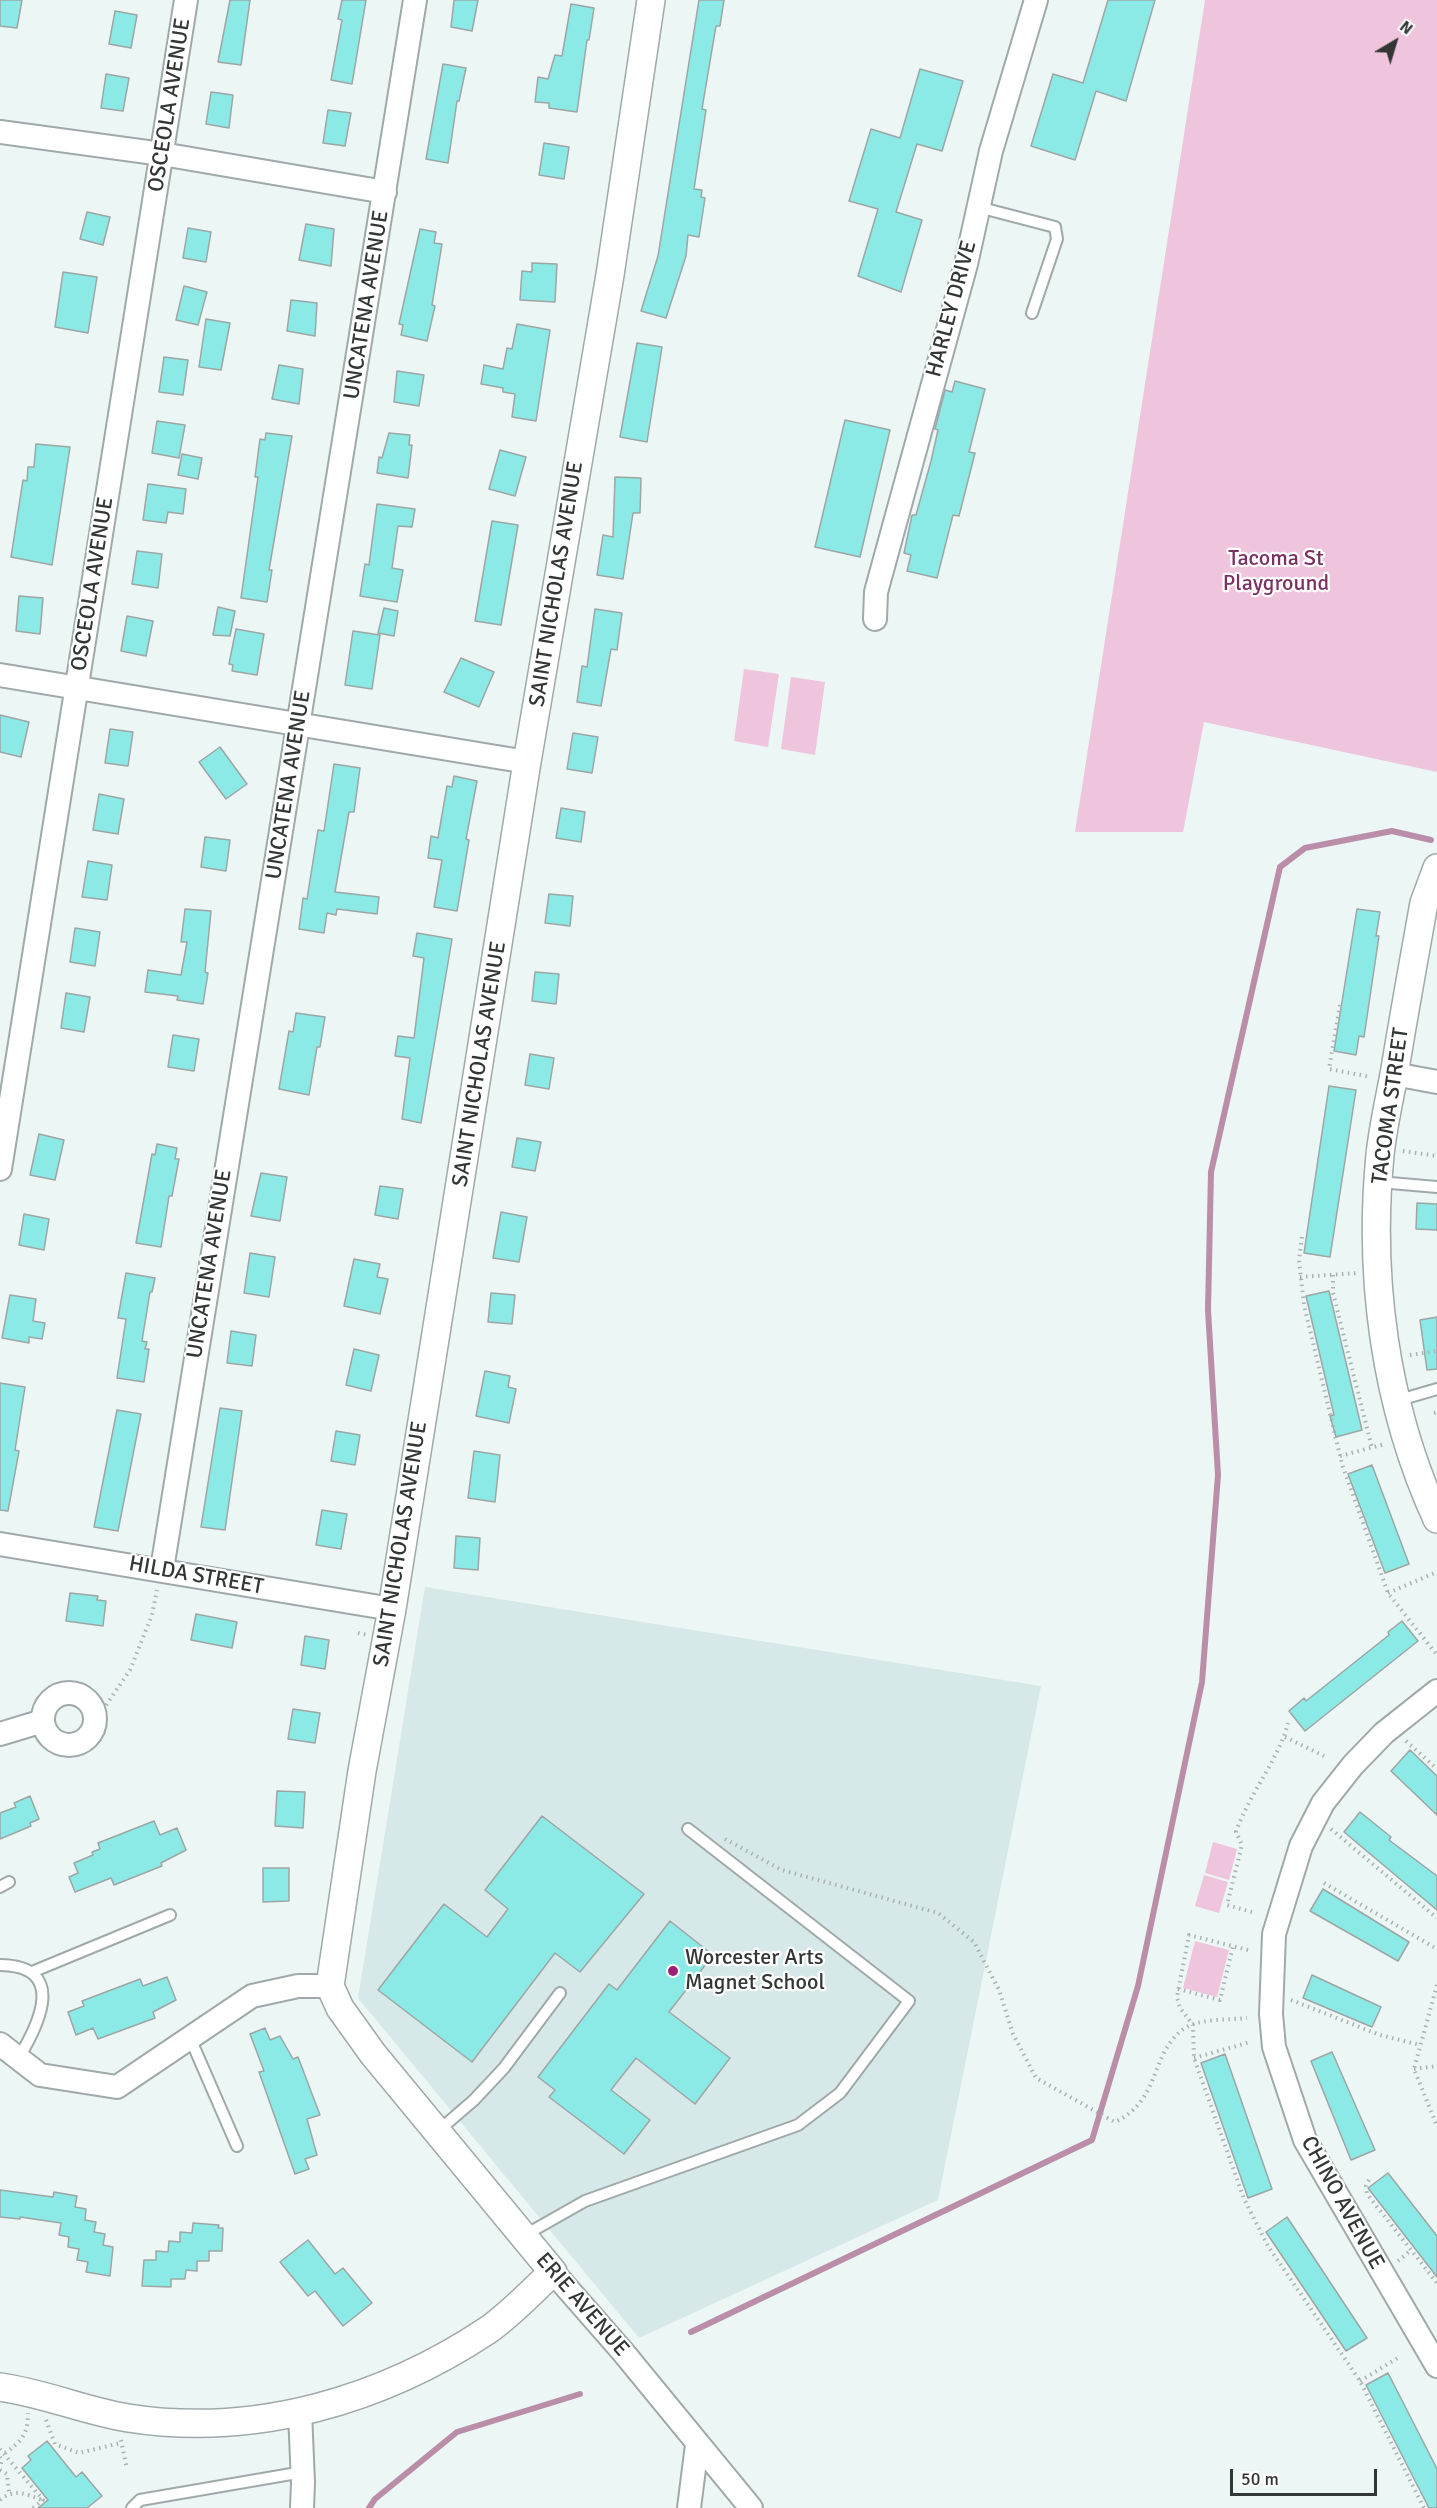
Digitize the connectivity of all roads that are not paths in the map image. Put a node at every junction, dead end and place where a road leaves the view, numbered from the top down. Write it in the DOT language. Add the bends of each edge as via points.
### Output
graph roads {
  1 [pos="186,0"];
  2 [pos="414,0"];
  3 [pos="651,0"];
  4 [pos="1036,0"];
  5 [pos="0,132"];
  6 [pos="162,154"];
  7 [pos="385,192"];
  8 [pos="978,207"];
  9 [pos="1032,313"];
  10 [pos="875,619"];
  11 [pos="0,675"];
  12 [pos="76,687"];
  13 [pos="299,726"];
  14 [pos="527,762"];
  15 [pos="1437,868"];
  16 [pos="1386,1076"];
  17 [pos="1437,1082"];
  18 [pos="0,1169"];
  19 [pos="1378,1182"];
  20 [pos="1437,1187"];
  21 [pos="1437,1389"];
  22 [pos="1396,1402"];
  23 [pos="1437,1519"];
  24 [pos="0,1544"];
  25 [pos="162,1569"];
  26 [pos="392,1609"];
  27 [pos="1437,1691"];
  28 [pos="43,1721"];
  29 [pos="0,1734"];
  30 [pos="687,1829"];
  31 [pos="170,1915"];
  32 [pos="0,1965"];
  33 [pos="32,1972"];
  34 [pos="330,1986"];
  35 [pos="560,1993"];
  36 [pos="189,2038"];
  37 [pos="0,2044"];
  38 [pos="18,2059"];
  39 [pos="438,2131"];
  40 [pos="237,2146"];
  41 [pos="524,2236"];
  42 [pos="553,2272"];
  43 [pos="1437,2366"];
  44 [pos="0,2386"];
  45 [pos="300,2412"];
  46 [pos="697,2445"];
  47 [pos="303,2472"];
  48 [pos="132,2508"];
  49 [pos="302,2508"];
  50 [pos="689,2508"];
  51 [pos="751,2508"];
  1 -- 6 [label="street, OSCEOLA AVENUE"];
  2 -- 7 [label="street, UNCATENA AVENUE"];
  3 -- 14 [label="street, SAINT NICHOLAS AVENUE" via="556,607"];
  4 -- 8 [label="street, HARLEY DRIVE" via="999,120"];
  5 -- 6 [label="street"];
  6 -- 7 [label="street"];
  6 -- 12 [label="street, OSCEOLA AVENUE"];
  7 -- 13 [label="street, UNCATENA AVENUE"];
  8 -- 9 [label="lane" via="1055,227 1057,239"];
  8 -- 10 [label="street, HARLEY DRIVE" via="876,592"];
  11 -- 12 [label="street"];
  12 -- 13 [label="street"];
  12 -- 18 [label="street, OSCEOLA AVENUE"];
  13 -- 14 [label="street"];
  13 -- 25 [label="street, UNCATENA AVENUE"];
  14 -- 26 [label="street, SAINT NICHOLAS AVENUE"];
  15 -- 16 [label="street, TACOMA STREET" via="1424,903"];
  16 -- 17 [label="street"];
  16 -- 19 [label="street, TACOMA STREET"];
  19 -- 20 [label="lane"];
  19 -- 22 [label="street, TACOMA STREET" via="1377,1264 1384,1340"];
  21 -- 22 [label="lane"];
  22 -- 23 [label="street, TACOMA STREET" via="1418,1479"];
  24 -- 25 [label="street, HILDA STREET"];
  25 -- 26 [label="street, HILDA STREET"];
  26 -- 34 [label="street, SAINT NICHOLAS AVENUE" via="362,1771"];
  27 -- 43 [label="street, CHINO AVENUE" via="1384,1733 1323,1803 1301,1846 1274,1934 1271,2014 1274,2047 1305,2140"];
  28 -- 28 [label="street" via="44,1712 55,1697 72,1693 88,1701 96,1720 91,1735 75,1745 55,1742"];
  28 -- 29 [label="street"];
  30 -- 41 [label="lane" via="909,2001 840,2093 798,2125 585,2201"];
  31 -- 33 [label="lane"];
  32 -- 33 [label="lane" via="18,1965"];
  33 -- 38 [label="lane" via="42,1988 43,2008"];
  34 -- 36 [label="street" via="298,1986 252,1996"];
  34 -- 39 [label="street, ERIE AVENUE" via="353,2027"];
  35 -- 39 [label="lane" via="504,2068"];
  36 -- 38 [label="street" via="117,2087 40,2075"];
  36 -- 40 [label="lane"];
  37 -- 38 [label="street"];
  39 -- 41 [label="street, ERIE AVENUE"];
  41 -- 42 [label="street, ERIE AVENUE"];
  42 -- 45 [label="street" via="489,2329 428,2366 361,2395"];
  42 -- 46 [label="street, ERIE AVENUE"];
  44 -- 45 [label="street" via="102,2413 165,2421 221,2424"];
  45 -- 47 [label="street"];
  46 -- 50 [label="street"];
  46 -- 51 [label="street, ERIE AVENUE"];
  47 -- 48 [label="lane" via="140,2500"];
  47 -- 49 [label="street"];
}
